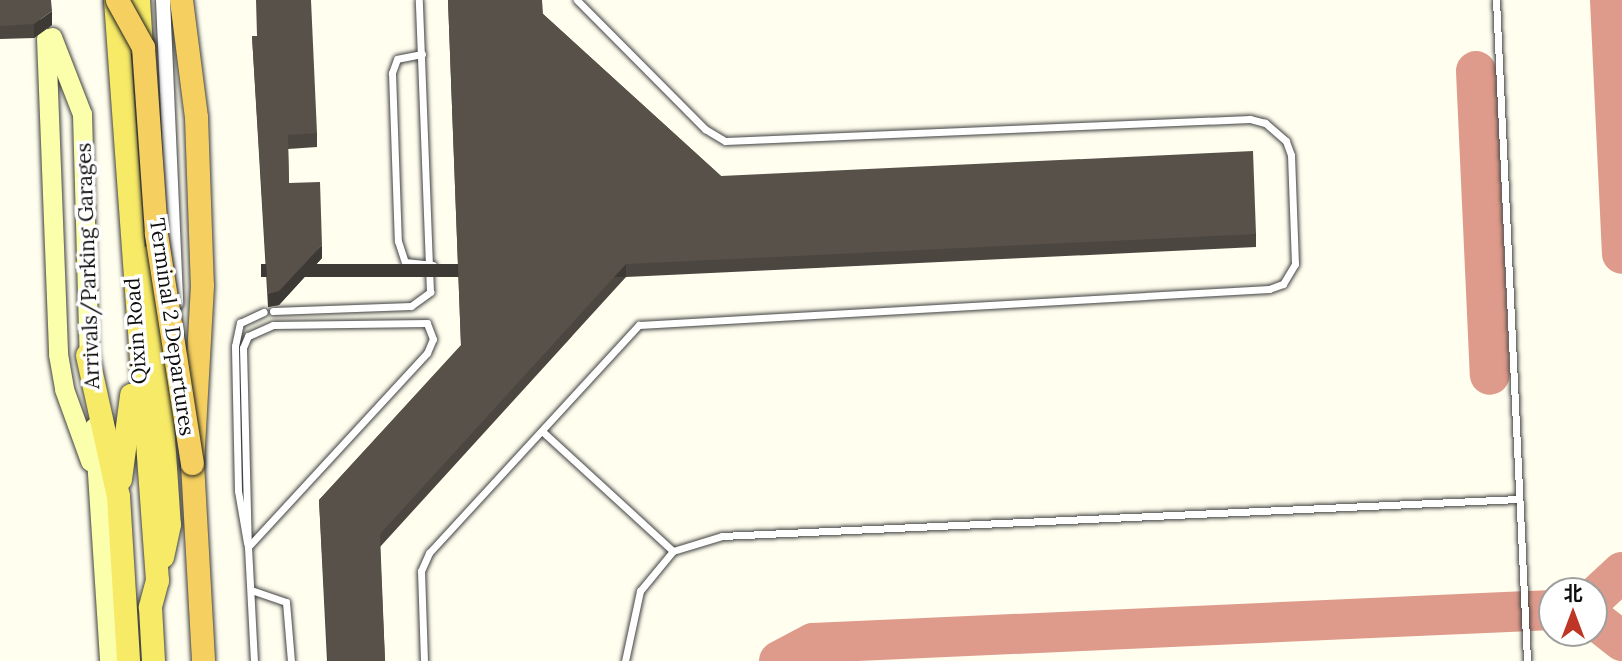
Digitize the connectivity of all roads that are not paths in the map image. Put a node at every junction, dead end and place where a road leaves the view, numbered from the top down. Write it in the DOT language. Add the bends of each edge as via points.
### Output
graph roads {
  1 [pos="116,0"];
  2 [pos="138,0"];
  3 [pos="163,0"];
  4 [pos="181,0"];
  5 [pos="419,0"];
  6 [pos="577,0"];
  7 [pos="1496,0"];
  8 [pos="422,54"];
  9 [pos="433,265"];
  10 [pos="273,311"];
  11 [pos="264,312"];
  12 [pos="135,338"];
  13 [pos="88,355"];
  14 [pos="543,432"];
  15 [pos="192,463"];
  16 [pos="109,499"];
  17 [pos="1520,499"];
  18 [pos="248,547"];
  19 [pos="673,551"];
  20 [pos="122,560"];
  21 [pos="158,580"];
  22 [pos="251,590"];
  23 [pos="109,661"];
  24 [pos="128,661"];
  25 [pos="146,661"];
  26 [pos="153,661"];
  27 [pos="191,661"];
  28 [pos="204,661"];
  29 [pos="254,661"];
  30 [pos="291,661"];
  31 [pos="424,661"];
  32 [pos="625,661"];
  33 [pos="1527,661"];
  1 -- 12 [label="main road, Qixin Road"];
  1 -- 15 [label="highway, Terminal 2 Departures, bridge" via="143,47 156,234"];
  2 -- 21 [label="main road" via="169,524"];
  3 -- 27 [label="street"];
  4 -- 15 [label="highway, bridge" via="195,104 202,285"];
  5 -- 8 [label="lane"];
  6 -- 14 [label="lane" via="705,129 725,141 1250,119 1265,123 1286,141 1291,155 1298,250 1290,275 1269,289 649,323 627,334"];
  7 -- 17 [label="lane"];
  8 -- 9 [label="lane"];
  8 -- 9 [label="lane" via="397,59 391,73 398,241 405,262"];
  9 -- 10 [label="lane" via="430,292 411,306"];
  11 -- 18 [label="lane" via="240,323 235,345 238,491"];
  12 -- 16 [label="main road"];
  12 -- 21 [label="main road, Qixin Road"];
  13 -- 16 [label="main road"];
  13 -- 16 [label="main road, Arrivals/Parking Garages" via="82,114 49,37 58,354 85,444"];
  14 -- 19 [label="lane"];
  14 -- 31 [label="lane" via="424,561"];
  15 -- 28 [label="highway, Terminal 2 Departures"];
  16 -- 20 [label="main road, Arrivals/Parking Garages"];
  16 -- 23 [label="main road, Arrivals/Parking Garages"];
  17 -- 19 [label="lane" via="722,536"];
  17 -- 33 [label="lane"];
  18 -- 18 [label="lane" via="427,353 433,339 427,323 273,325 248,336 243,348"];
  18 -- 22 [label="lane"];
  19 -- 32 [label="lane" via="640,591"];
  20 -- 24 [label="main road, Arrivals/Parking Garages"];
  20 -- 25 [label="main road"];
  21 -- 26 [label="main road, Qixin Road" via="150,607"];
  22 -- 29 [label="lane"];
  22 -- 30 [label="lane" via="286,602"];
}
